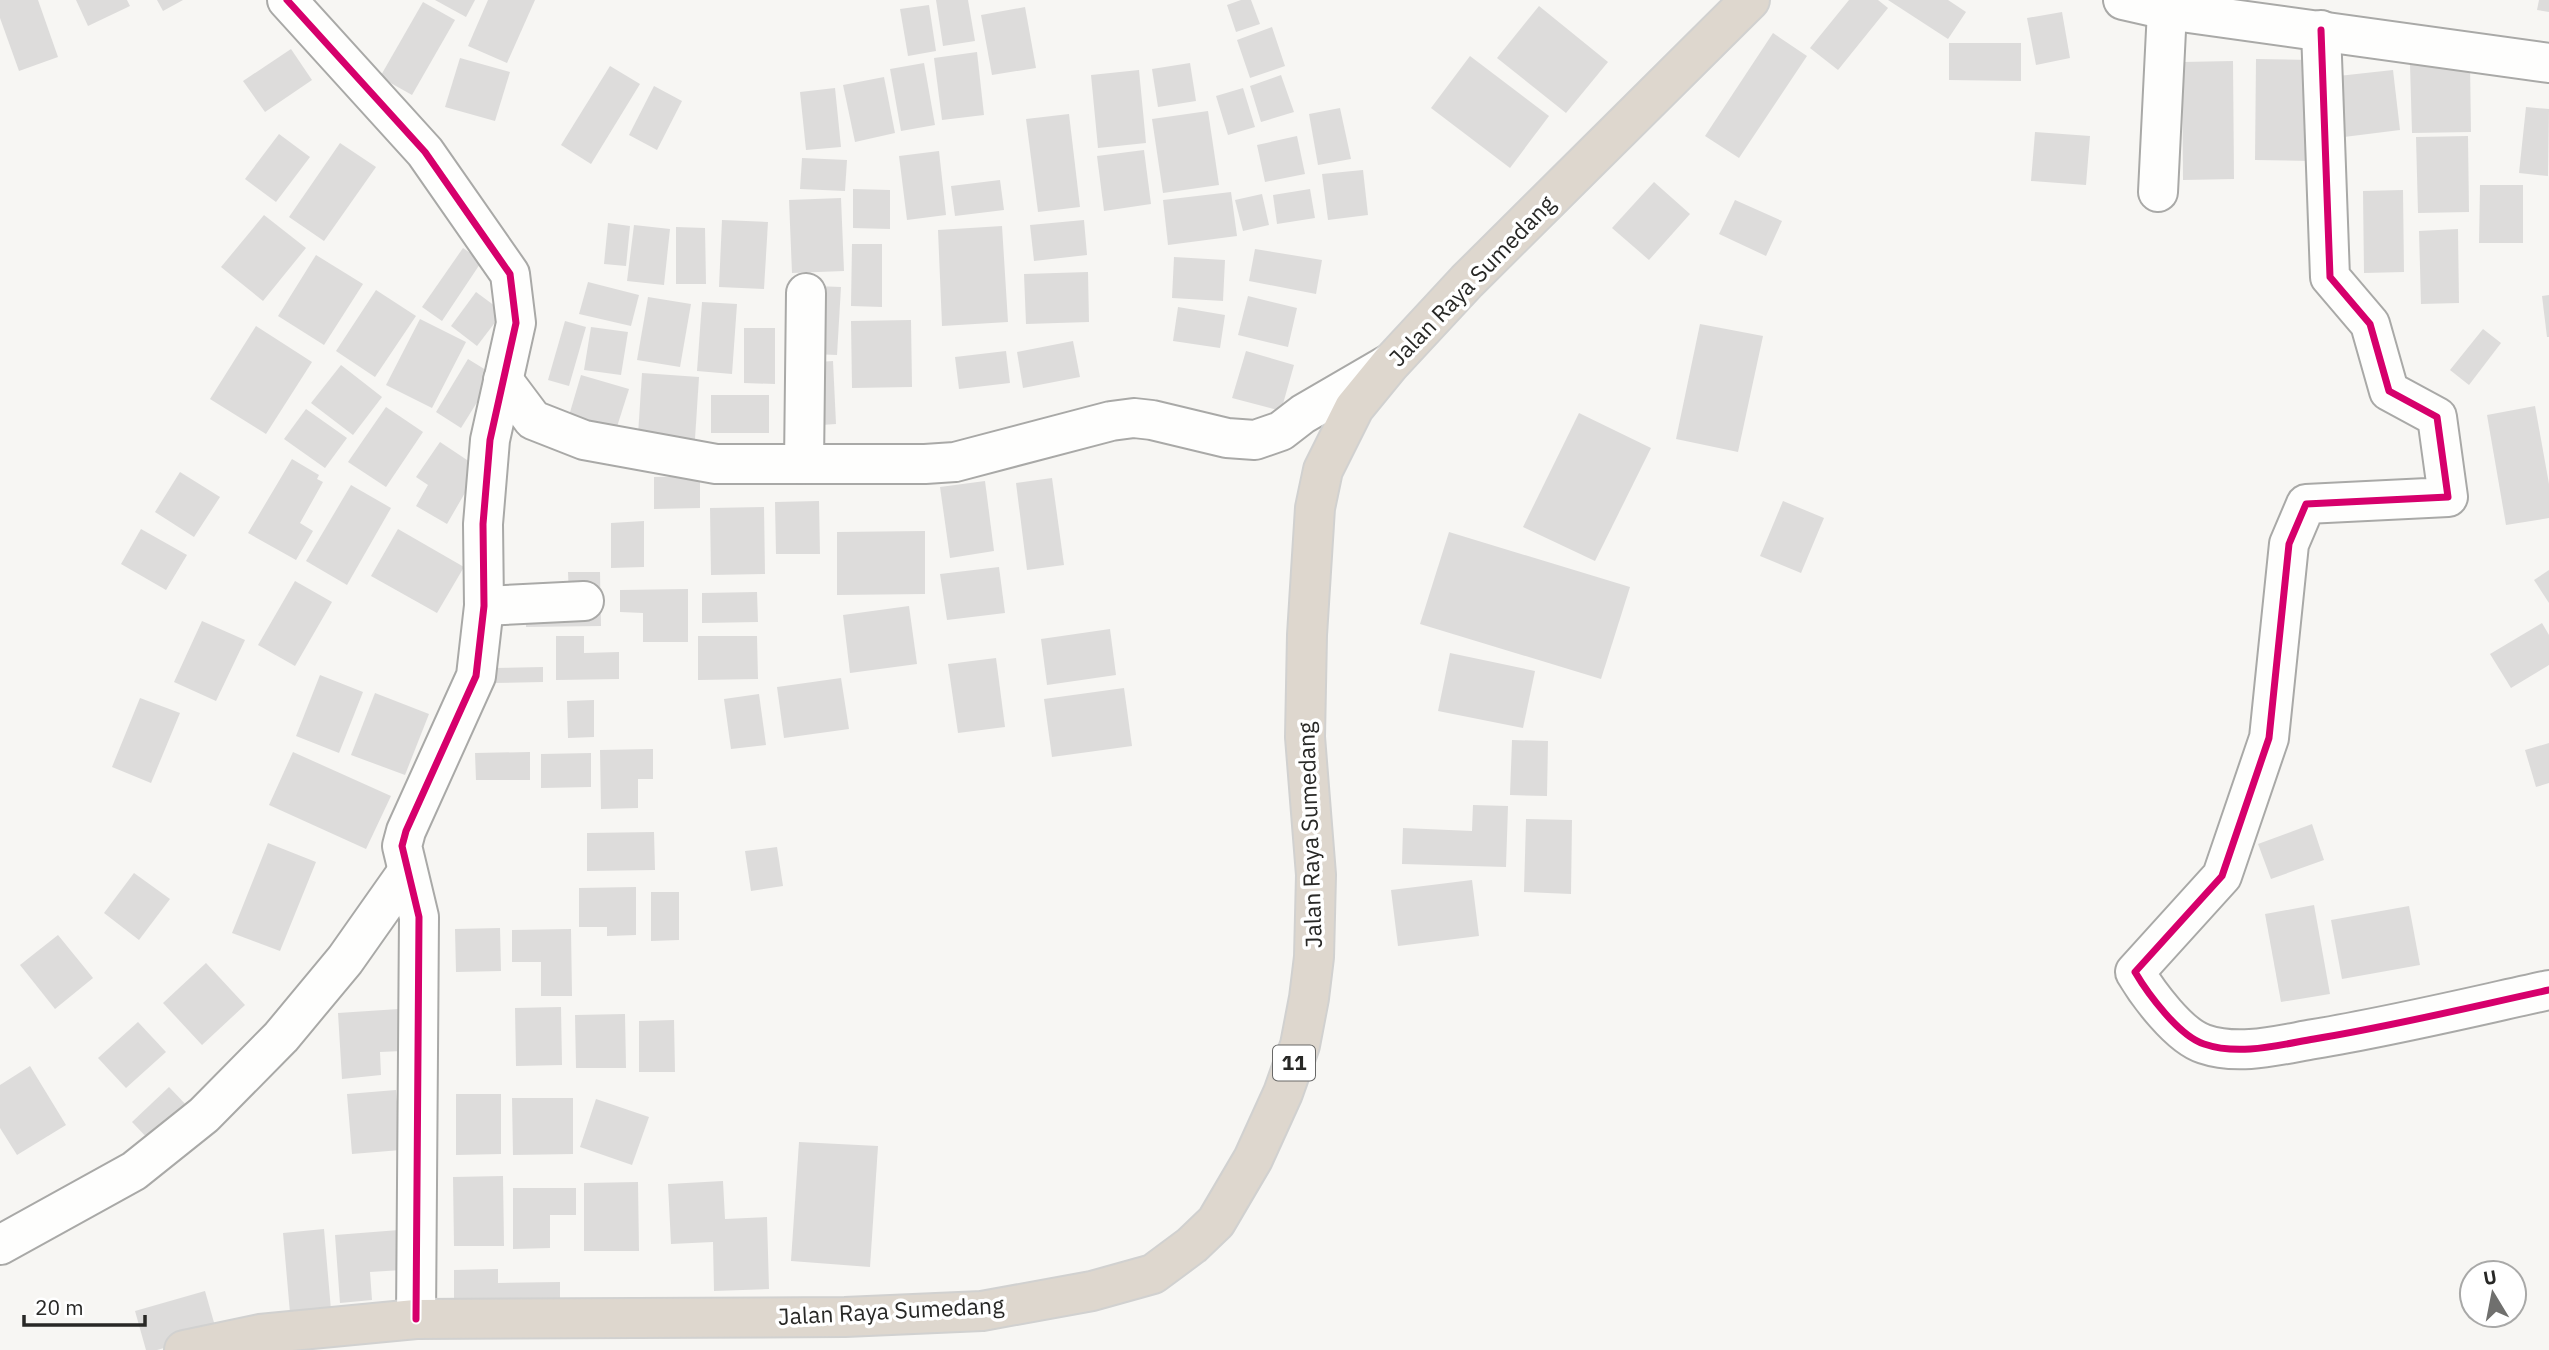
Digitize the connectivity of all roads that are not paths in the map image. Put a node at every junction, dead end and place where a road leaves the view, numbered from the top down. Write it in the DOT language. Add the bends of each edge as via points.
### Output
graph roads {
  1 [pos="287,0"];
  2 [pos="1750,0"];
  3 [pos="2123,0"];
  4 [pos="2167,10"];
  5 [pos="2321,30"];
  6 [pos="2549,63"];
  7 [pos="2158,192"];
  8 [pos="806,293"];
  9 [pos="1390,363"];
  10 [pos="503,380"];
  11 [pos="804,464"];
  12 [pos="584,601"];
  13 [pos="484,606"];
  14 [pos="407,872"];
  15 [pos="2549,990"];
  16 [pos="0,1245"];
  17 [pos="416,1319"];
  18 [pos="184,1350"];
  1 -- 10 [label="street" via="425,152 510,274 516,323"];
  2 -- 9 [label="highway, Jalan Raya Sumedang / 11"];
  3 -- 4 [label="street"];
  4 -- 5 [label="street"];
  4 -- 7 [label="street"];
  5 -- 6 [label="street"];
  5 -- 15 [label="street" via="2330,277 2370,324 2389,391 2437,417 2448,497 2306,504 2289,544 2269,737 2222,876 2135,972 2185,1033 2202,1044 2225,1049 2370,1030"];
  8 -- 11 [label="street"];
  9 -- 11 [label="street" via="1281,430 1255,440 1134,418 955,462"];
  9 -- 17 [label="highway, Jalan Raya Sumedang / 11" via="1354,408 1323,470 1315,508 1305,737 1316,875 1314,957 1300,1045 1253,1159 1216,1222 1153,1274 1092,1291 982,1311 845,1317"];
  10 -- 11 [label="street" via="533,420 584,440 716,464"];
  10 -- 13 [label="street" via="489,452 483,524"];
  12 -- 13 [label="street"];
  13 -- 14 [label="street" via="475,676 406,831 402,846"];
  14 -- 16 [label="street" via="345,960 281,1037 204,1115 134,1171"];
  14 -- 17 [label="street" via="419,918"];
  17 -- 18 [label="highway, Jalan Raya Sumedang / 11" via="260,1334"];
}
